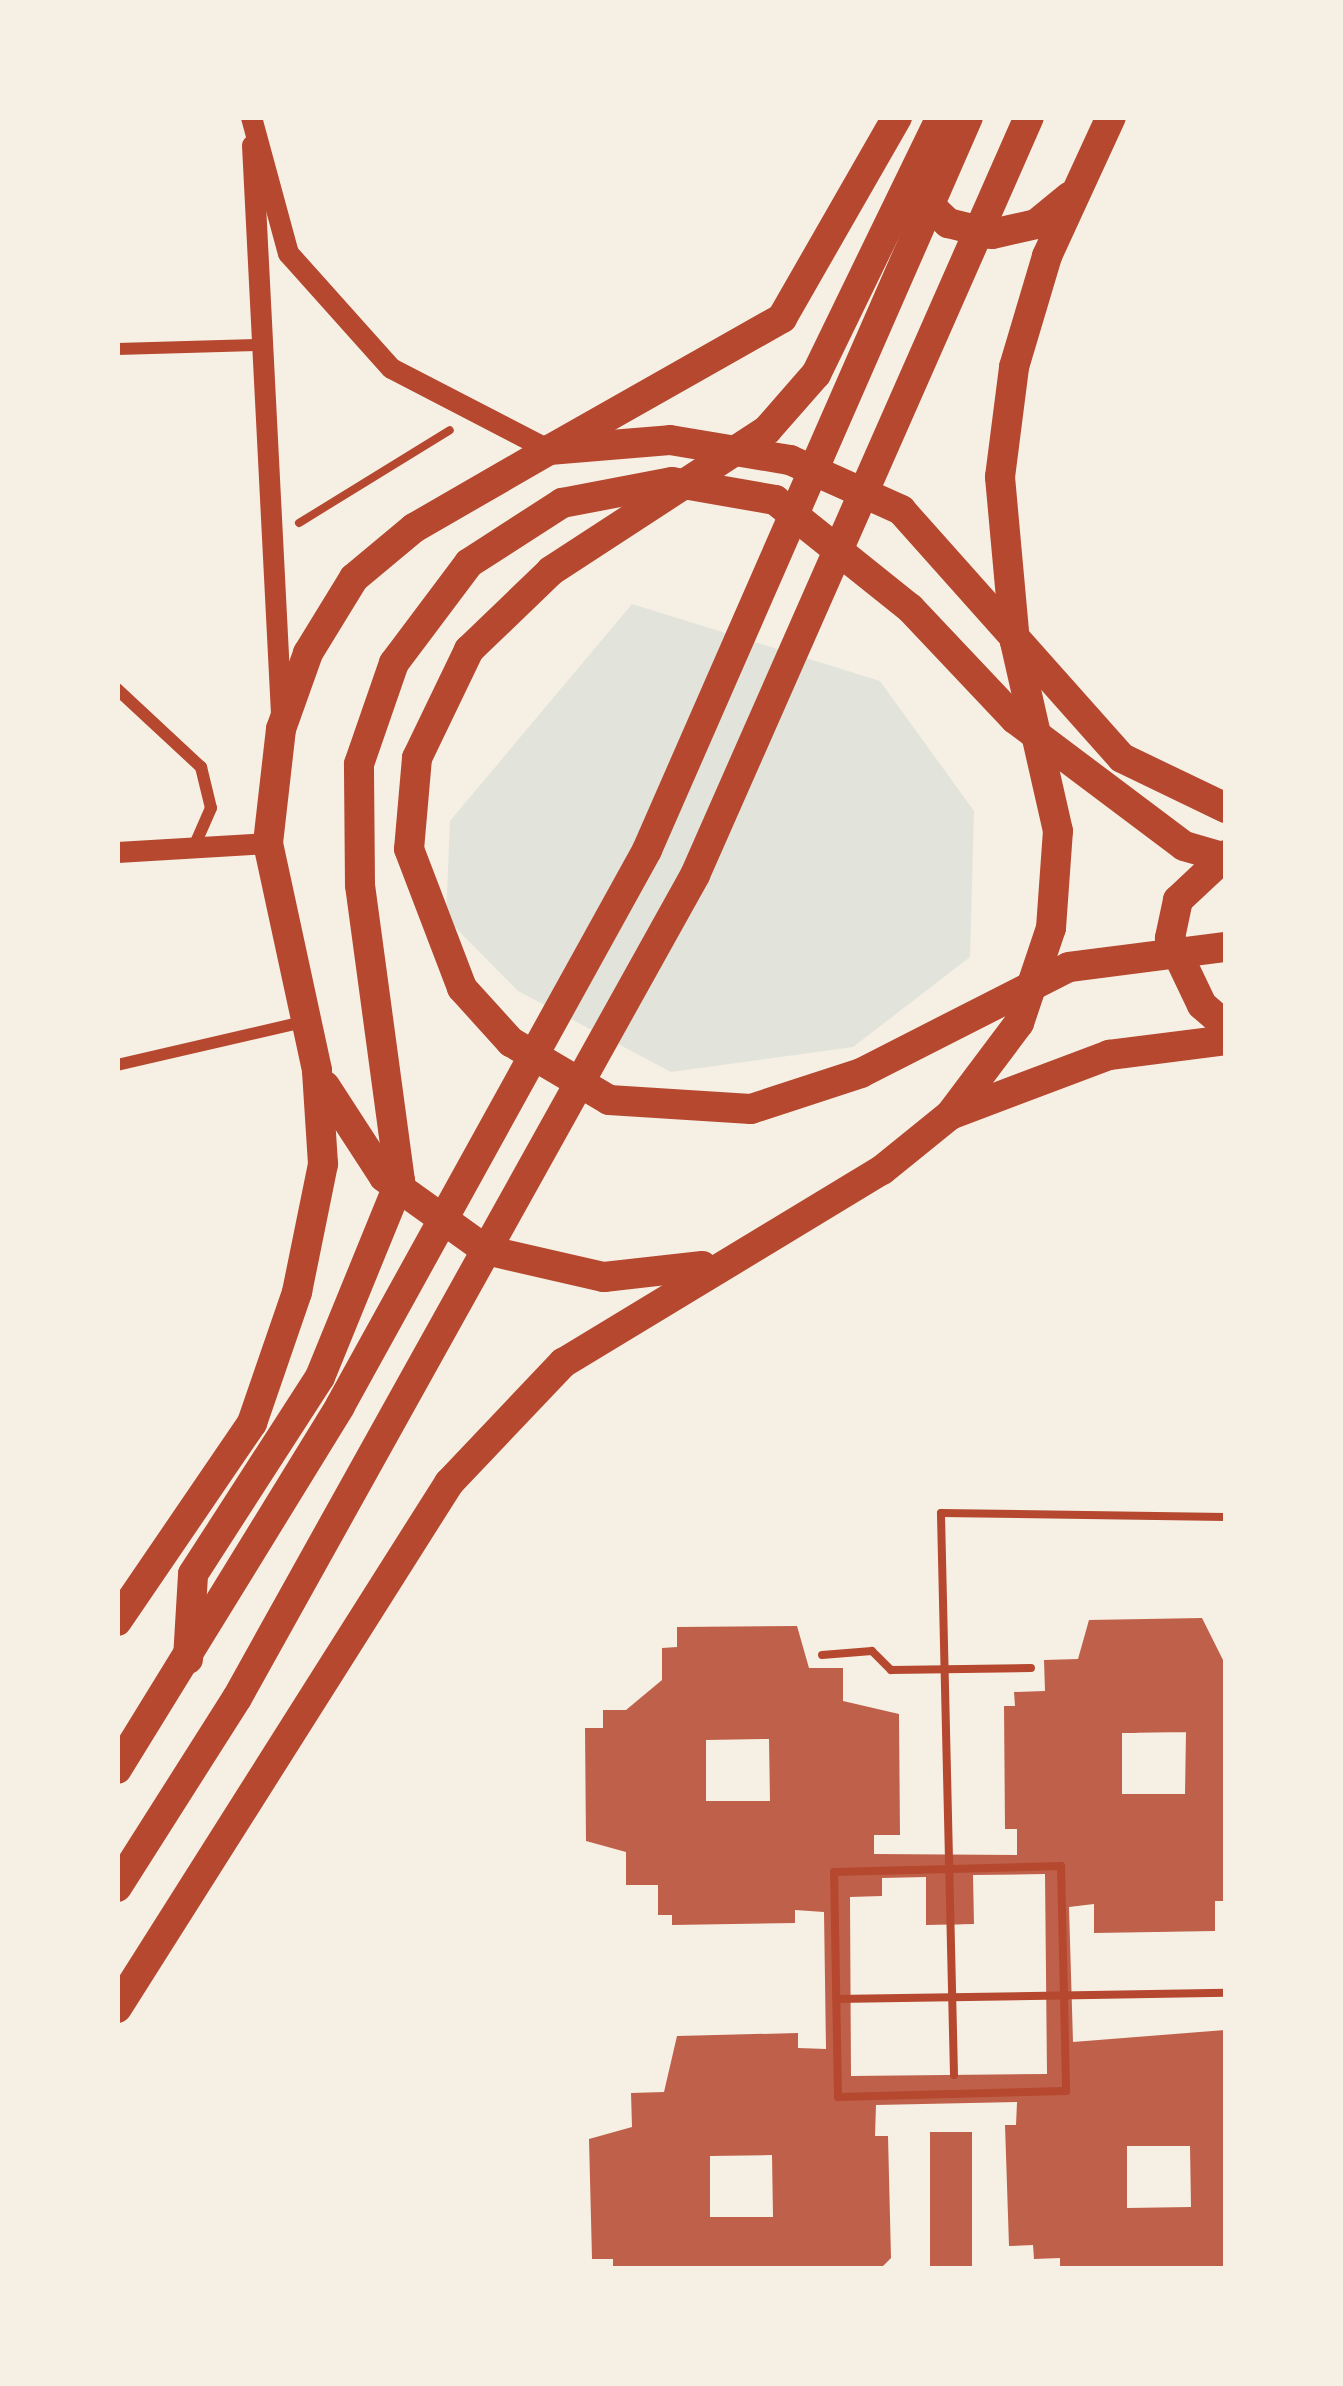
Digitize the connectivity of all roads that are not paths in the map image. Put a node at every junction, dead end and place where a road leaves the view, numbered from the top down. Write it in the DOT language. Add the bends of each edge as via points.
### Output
graph roads {
  1 [pos="251,117"];
  2 [pos="900,117"];
  3 [pos="941,117"];
  4 [pos="968,117"];
  5 [pos="1029,117"];
  6 [pos="1111,117"];
  7 [pos="252,145"];
  8 [pos="1084,176"];
  9 [pos="256,345"];
  10 [pos="117,349"];
  11 [pos="549,450"];
  12 [pos="1016,642"];
  13 [pos="117,689"];
  14 [pos="281,729"];
  15 [pos="1226,808"];
  16 [pos="268,843"];
  17 [pos="193,849"];
  18 [pos="117,852"];
  19 [pos="1226,856"];
  20 [pos="1226,947"];
  21 [pos="299,1023"];
  22 [pos="1226,1026"];
  23 [pos="1226,1040"];
  24 [pos="117,1065"];
  25 [pos="317,1070"];
  26 [pos="950,1115"];
  27 [pos="724,1260"];
  28 [pos="117,1622"];
  29 [pos="188,1659"];
  30 [pos="117,1769"];
  31 [pos="117,1887"];
  32 [pos="117,2008"];
  1 -- 7 [label="street"];
  2 -- 8 [label="main road" via="916,192 969,231 1036,224"];
  2 -- 11 [label="main road" via="782,318"];
  3 -- 20 [label="main road" via="816,374 766,430 551,571 469,650 417,758 409,849 462,988 511,1042 609,1100 752,1109 861,1073 1069,967"];
  4 -- 29 [label="main road" via="647,850"];
  5 -- 31 [label="main road" via="695,875 237,1698"];
  6 -- 8 [label="main road"];
  7 -- 9 [label="street"];
  7 -- 11 [label="street" via="288,253 391,368 470,418"];
  8 -- 12 [label="main road" via="1014,367 1000,477"];
  9 -- 10 [label="street"];
  9 -- 14 [label="street"];
  11 -- 12 [label="main road" via="670,440 790,460 901,510"];
  11 -- 14 [label="main road" via="480,484 354,578 308,653"];
  12 -- 15 [label="main road" via="1123,758"];
  12 -- 26 [label="main road" via="1058,832 1051,928 1019,1023"];
  13 -- 17 [label="street" via="201,767 211,808"];
  14 -- 16 [label="main road"];
  16 -- 17 [label="street"];
  16 -- 21 [label="main road"];
  17 -- 18 [label="street"];
  19 -- 22 [label="main road" via="1178,900 1170,938 1202,1005"];
  19 -- 29 [label="main road" via="1184,846 1015,719 910,608 776,500 672,482 562,502 469,563 394,662 359,764 360,885 400,1181 320,1377 193,1574"];
  21 -- 24 [label="street"];
  21 -- 25 [label="main road"];
  23 -- 26 [label="main road" via="1108,1054"];
  25 -- 27 [label="main road" via="384,1177 486,1250 604,1277"];
  25 -- 28 [label="main road" via="323,1163 297,1292 252,1424"];
  26 -- 27 [label="main road" via="882,1170"];
  27 -- 32 [label="main road" via="563,1363 448,1483"];
  29 -- 30 [label="main road"];
}
